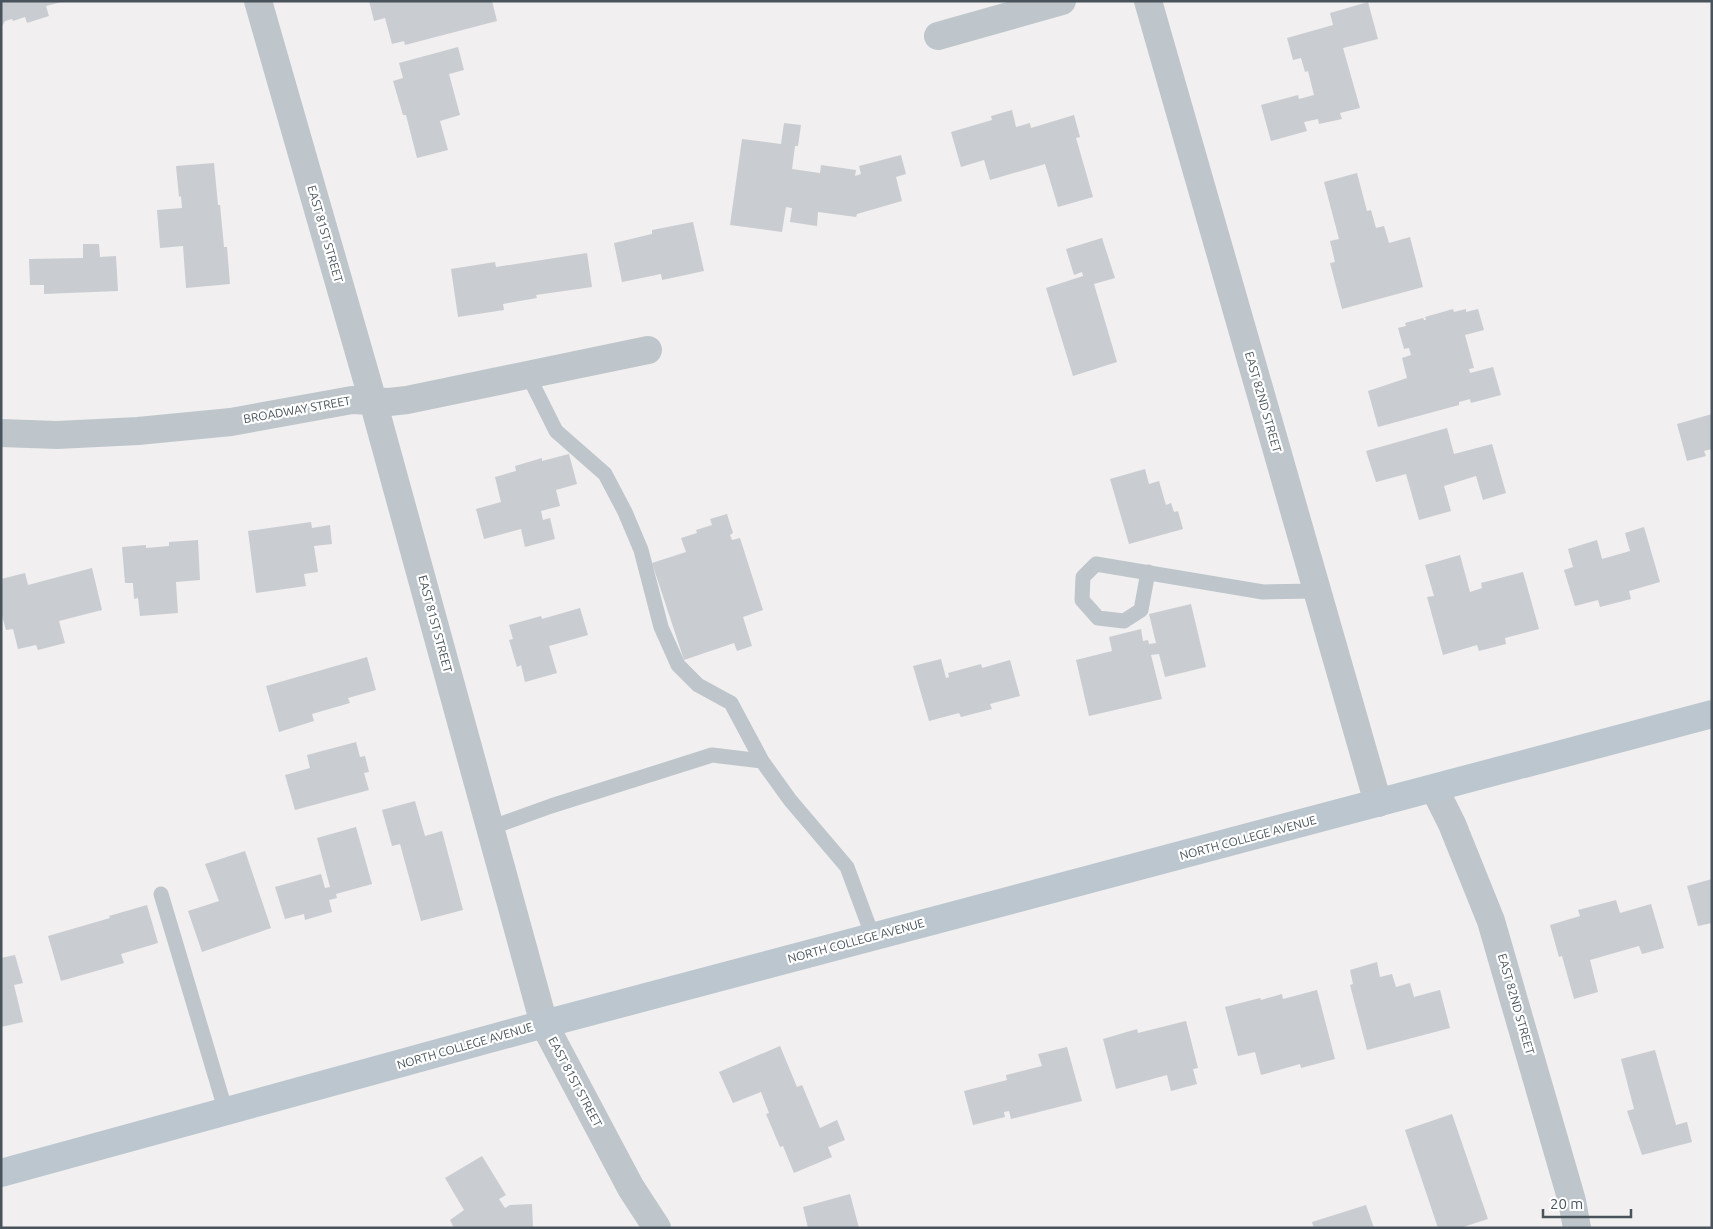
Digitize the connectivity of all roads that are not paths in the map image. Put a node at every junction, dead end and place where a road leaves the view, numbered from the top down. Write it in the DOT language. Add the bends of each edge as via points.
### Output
graph roads {
  1 [pos="258,1"];
  2 [pos="1062,1"];
  3 [pos="1148,1"];
  4 [pos="938,36"];
  5 [pos="648,350"];
  6 [pos="528,375"];
  7 [pos="374,401"];
  8 [pos="1,433"];
  9 [pos="1148,572"];
  10 [pos="1317,591"];
  11 [pos="1712,714"];
  12 [pos="762,761"];
  13 [pos="1434,788"];
  14 [pos="1378,803"];
  15 [pos="490,828"];
  16 [pos="161,894"];
  17 [pos="873,937"];
  18 [pos="544,1024"];
  19 [pos="226,1112"];
  20 [pos="1,1173"];
  21 [pos="657,1228"];
  22 [pos="1577,1228"];
  1 -- 7 [label="street, EAST 81ST STREET"];
  2 -- 4 [label="street"];
  3 -- 10 [label="street, EAST 82ND STREET"];
  5 -- 6 [label="street, BROADWAY STREET"];
  6 -- 7 [label="street, BROADWAY STREET" via="407,400"];
  6 -- 12 [label="lane" via="556,431 605,474 626,512 641,550 661,627 678,665 698,685 731,703"];
  7 -- 8 [label="street, BROADWAY STREET" via="352,400 231,422 166,429 56,435"];
  7 -- 15 [label="street, EAST 81ST STREET"];
  9 -- 9 [label="lane" via="1096,564 1083,577 1082,600 1098,618 1124,621 1141,610"];
  9 -- 10 [label="lane" via="1263,592"];
  10 -- 14 [label="street, EAST 82ND STREET"];
  11 -- 13 [label="main road, NORTH COLLEGE AVENUE"];
  12 -- 15 [label="lane" via="712,756"];
  12 -- 17 [label="lane" via="790,800 847,867"];
  13 -- 14 [label="main road, NORTH COLLEGE AVENUE"];
  13 -- 22 [label="street, EAST 82ND STREET" via="1471,869 1500,946 1572,1200"];
  14 -- 17 [label="main road, NORTH COLLEGE AVENUE"];
  15 -- 18 [label="street, EAST 81ST STREET"];
  16 -- 19 [label="lane"];
  17 -- 18 [label="main road, NORTH COLLEGE AVENUE"];
  18 -- 19 [label="main road, NORTH COLLEGE AVENUE"];
  18 -- 21 [label="street, EAST 81ST STREET" via="631,1188"];
  19 -- 20 [label="main road, NORTH COLLEGE AVENUE"];
}
